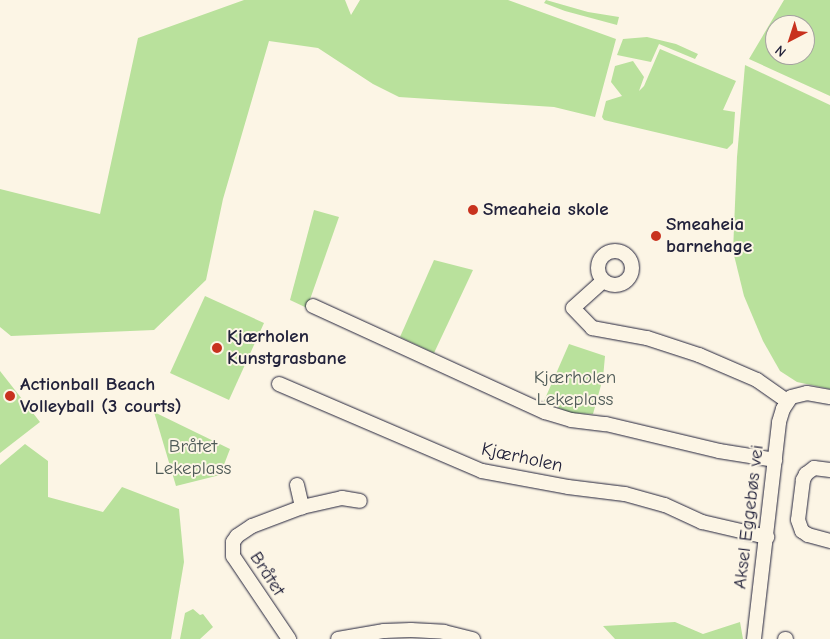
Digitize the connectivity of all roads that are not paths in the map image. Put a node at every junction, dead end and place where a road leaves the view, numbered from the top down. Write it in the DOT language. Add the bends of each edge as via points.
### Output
graph roads {
  1 [pos="603,280"];
  2 [pos="313,306"];
  3 [pos="279,384"];
  4 [pos="830,397"];
  5 [pos="787,401"];
  6 [pos="775,460"];
  7 [pos="830,470"];
  8 [pos="297,485"];
  9 [pos="360,501"];
  10 [pos="302,506"];
  11 [pos="767,537"];
  12 [pos="830,541"];
  13 [pos="385,635"];
  14 [pos="289,639"];
  15 [pos="338,639"];
  16 [pos="473,639"];
  17 [pos="754,639"];
  1 -- 5 [label="street" via="574,308 592,328 647,338 699,355 757,380"];
  2 -- 6 [label="street" via="545,412 571,420 606,424 720,451"];
  3 -- 11 [label="street, Kjærholen" via="482,471 625,494 665,505 707,524"];
  4 -- 5 [label="street" via="807,393"];
  5 -- 6 [label="street, Aksel Eggebøs vei" via="779,422"];
  6 -- 11 [label="street, Aksel Eggebøs vei"];
  7 -- 12 [label="street" via="814,468 806,474 798,520 802,531 808,535"];
  8 -- 10 [label="street"];
  9 -- 10 [label="street, Bråtet" via="342,498"];
  10 -- 14 [label="street, Bråtet" via="243,530 232,549 237,563"];
  11 -- 17 [label="street, Aksel Eggebøs vei"];
  13 -- 15 [label="street"];
  13 -- 16 [label="street" via="411,630 444,632"];
}
